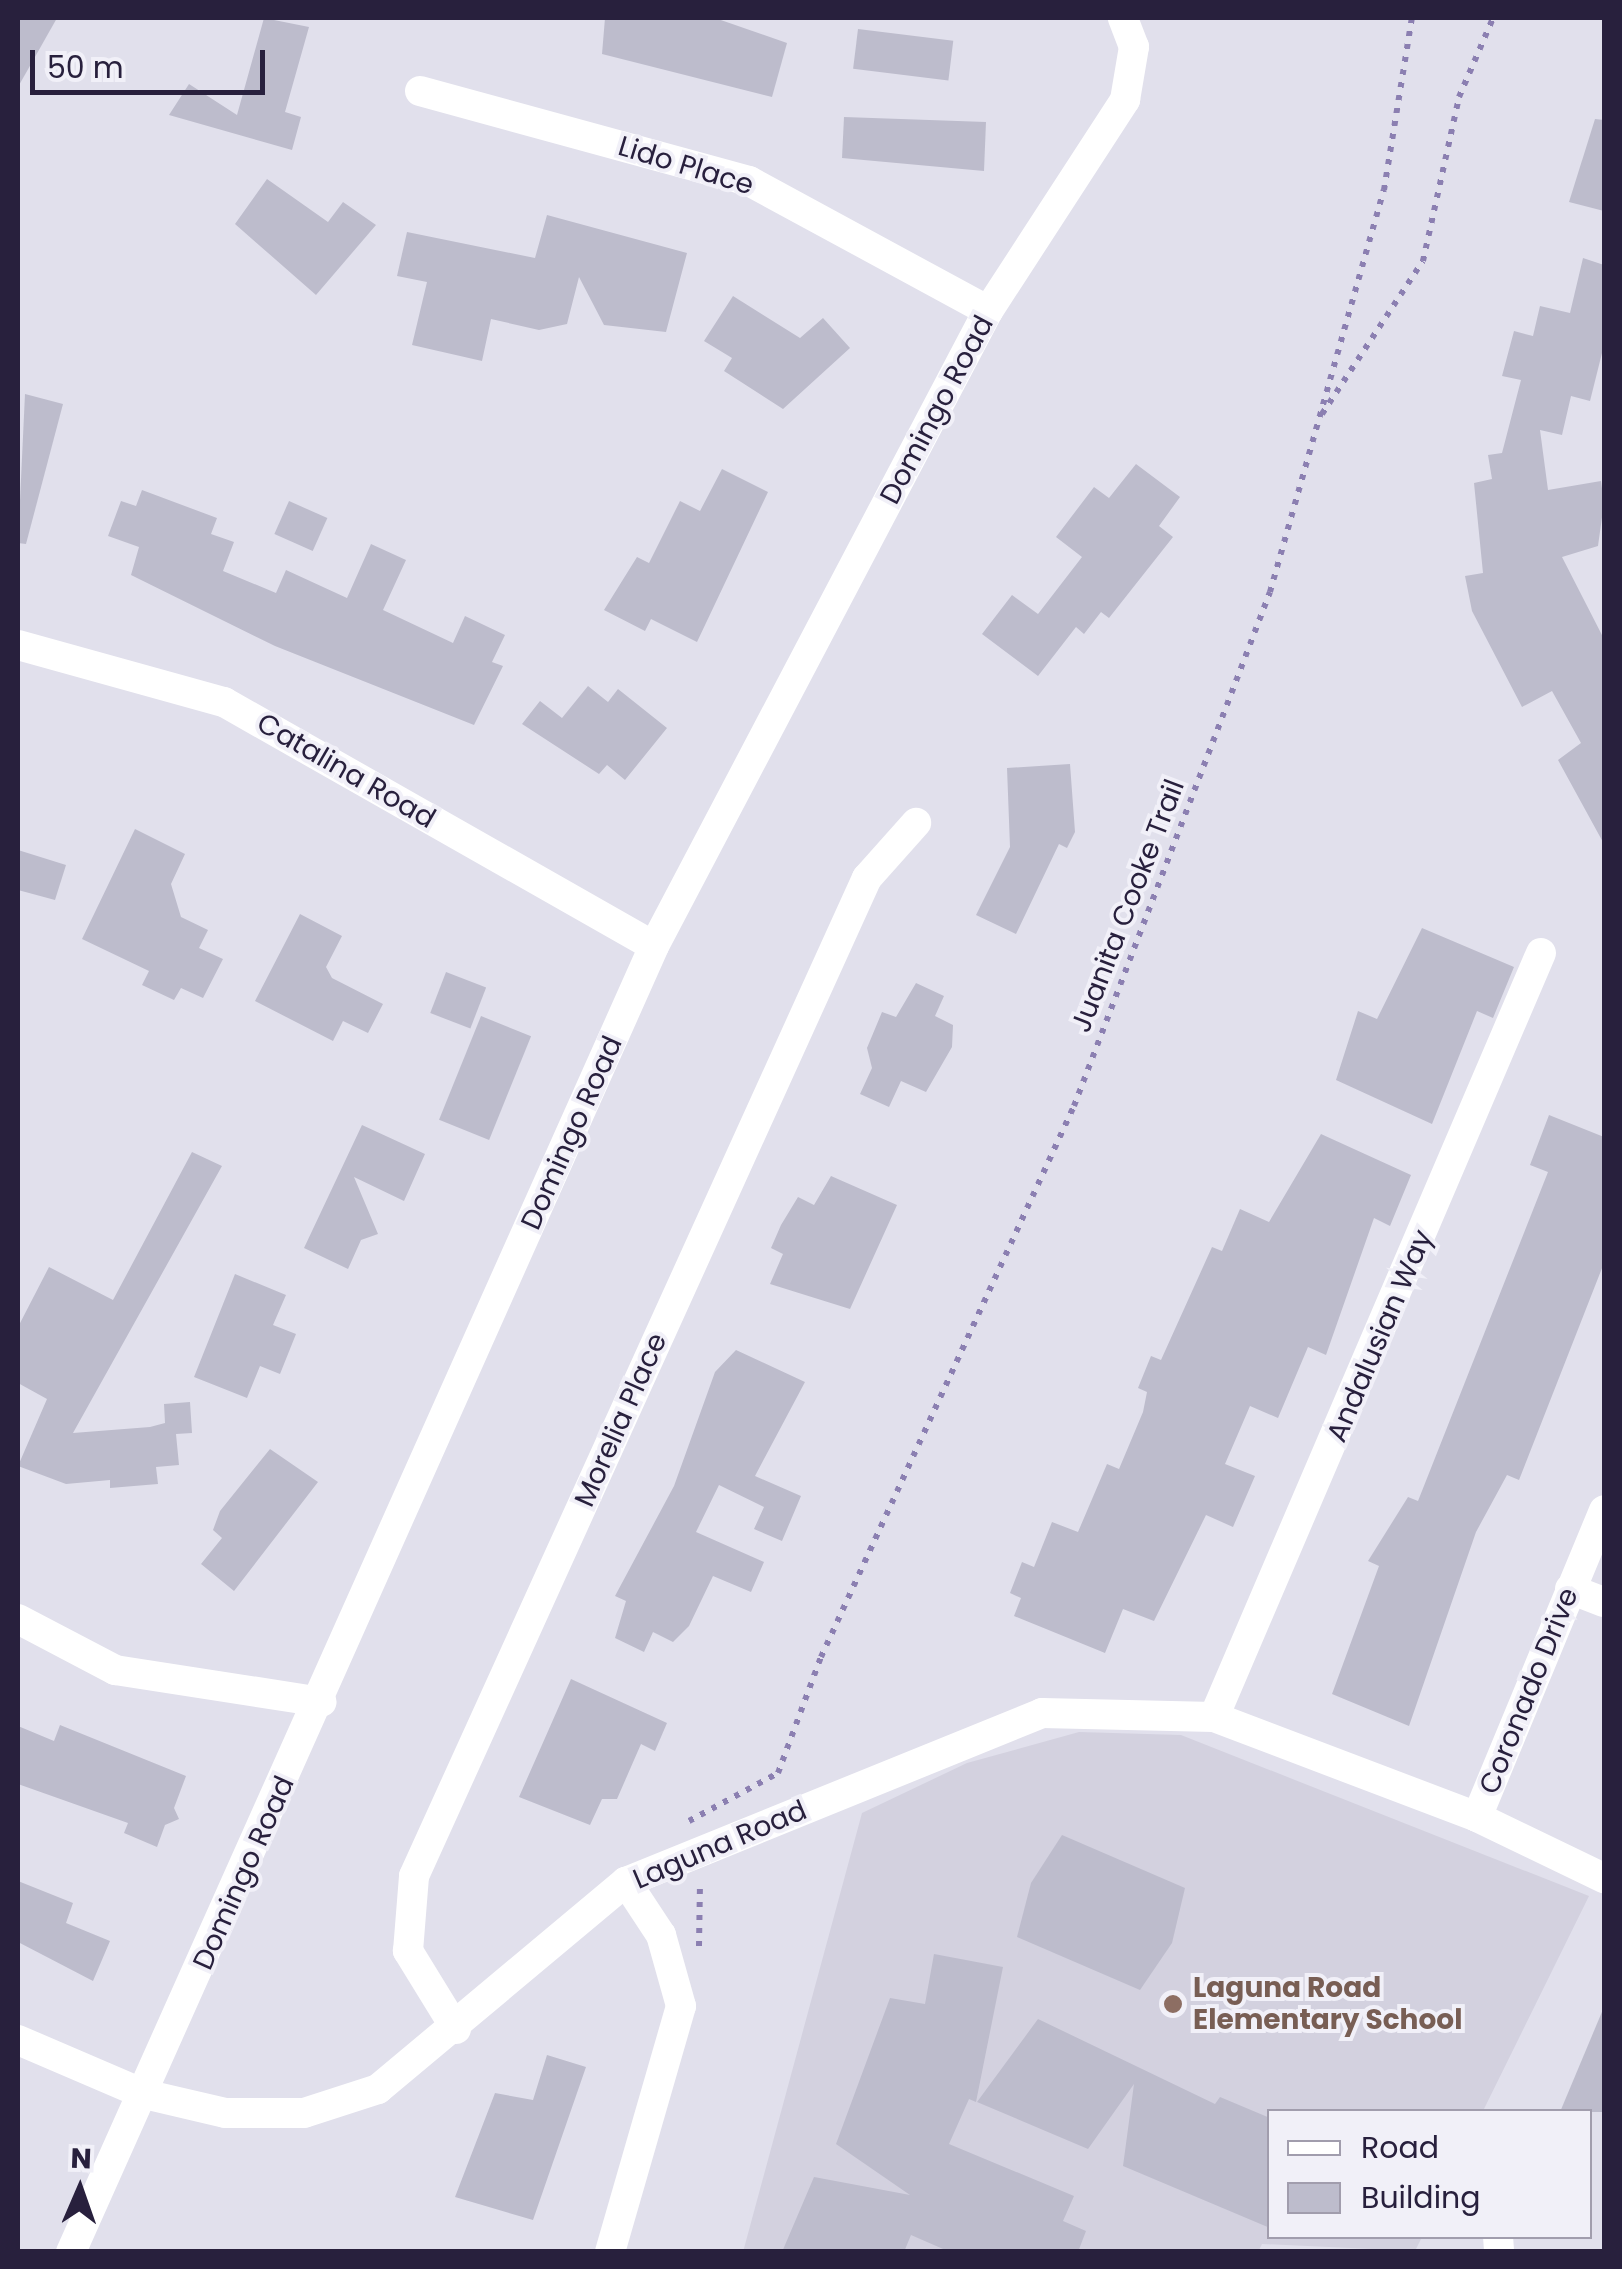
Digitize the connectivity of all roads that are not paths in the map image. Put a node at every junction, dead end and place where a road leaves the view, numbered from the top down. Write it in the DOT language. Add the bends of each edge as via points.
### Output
graph roads {
  1 [pos="1123,18"];
  2 [pos="420,91"];
  3 [pos="988,311"];
  4 [pos="18,645"];
  5 [pos="916,823"];
  6 [pos="654,946"];
  7 [pos="1540,954"];
  8 [pos="1604,1510"];
  9 [pos="1570,1589"];
  10 [pos="1604,1602"];
  11 [pos="18,1620"];
  12 [pos="322,1702"];
  13 [pos="1214,1717"];
  14 [pos="1477,1817"];
  15 [pos="1604,1878"];
  16 [pos="626,1882"];
  17 [pos="456,2029"];
  18 [pos="18,2040"];
  19 [pos="144,2094"];
  20 [pos="71,2252"];
  21 [pos="610,2252"];
  1 -- 3 [label="street, Domingo Road" via="1134,48 1125,100"];
  2 -- 3 [label="street, Lido Place" via="749,181"];
  3 -- 6 [label="street, Domingo Road"];
  4 -- 6 [label="street, Catalina Road" via="224,702"];
  5 -- 17 [label="street, Morelia Place" via="867,878 414,1876 408,1951"];
  6 -- 12 [label="street, Domingo Road"];
  7 -- 13 [label="street, Andalusian Way"];
  8 -- 9 [label="street, Coronado Drive"];
  9 -- 10 [label="street"];
  9 -- 14 [label="street, Coronado Drive"];
  11 -- 12 [label="street" via="115,1670"];
  12 -- 19 [label="street, Domingo Road"];
  13 -- 14 [label="street, Laguna Road"];
  13 -- 16 [label="street, Laguna Road" via="1042,1713"];
  14 -- 15 [label="street, Laguna Road"];
  16 -- 17 [label="street, Laguna Road"];
  16 -- 21 [label="street" via="660,1935 681,2006"];
  17 -- 19 [label="street, Laguna Road" via="378,2090 304,2113 225,2113"];
  18 -- 19 [label="street, Laguna Road"];
  19 -- 20 [label="street, Domingo Road"];
}
